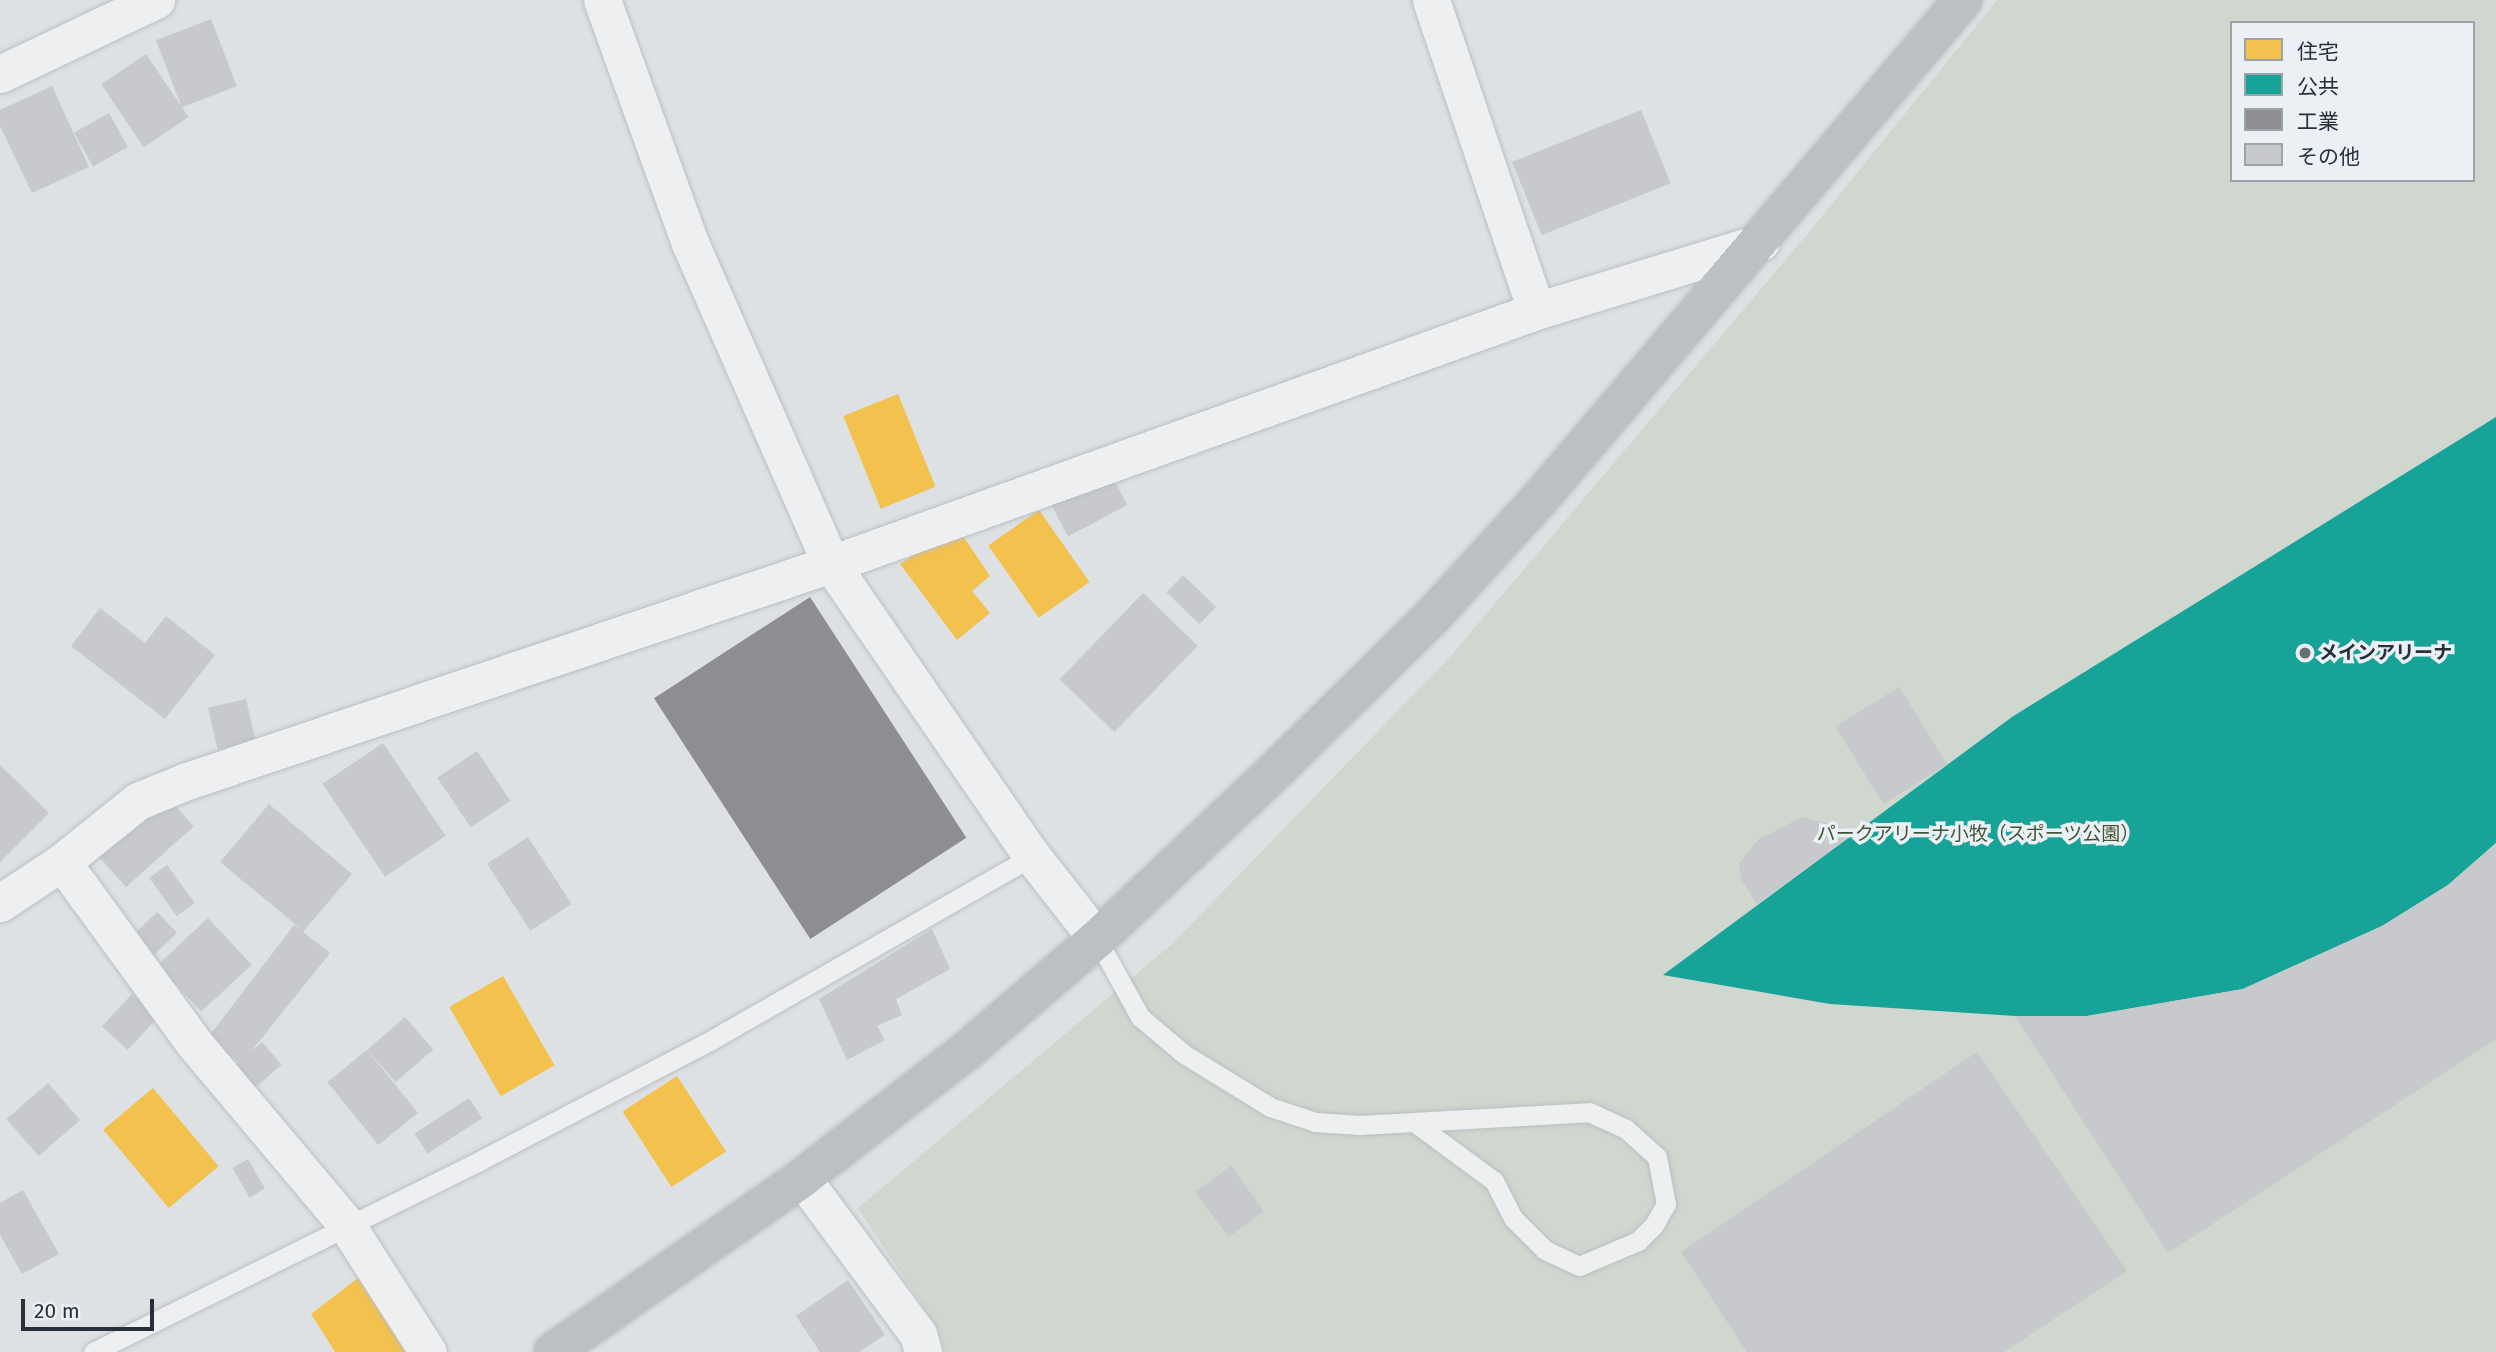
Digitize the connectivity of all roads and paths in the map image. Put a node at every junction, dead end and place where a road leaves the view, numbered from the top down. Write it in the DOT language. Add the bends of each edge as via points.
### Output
graph roads {
  1 [pos="156,0"];
  2 [pos="602,0"];
  3 [pos="1431,0"];
  4 [pos="1964,0"];
  5 [pos="0,74"];
  6 [pos="1761,242"];
  7 [pos="1536,311"];
  8 [pos="831,564"];
  9 [pos="1032,856"];
  10 [pos="62,862"];
  11 [pos="0,903"];
  12 [pos="1097,939"];
  13 [pos="1418,1125"];
  14 [pos="802,1178"];
  15 [pos="346,1224"];
  16 [pos="93,1352"];
  17 [pos="428,1352"];
  18 [pos="554,1352"];
  19 [pos="923,1352"];
  1 -- 5 [label="street"];
  2 -- 8 [label="street" via="690,243"];
  3 -- 7 [label="street"];
  4 -- 6 [label="street"];
  6 -- 7 [label="street"];
  6 -- 12 [label="street" via="1431,618"];
  7 -- 8 [label="street"];
  8 -- 9 [label="street"];
  8 -- 10 [label="street" via="187,781 138,801"];
  9 -- 12 [label="street"];
  9 -- 15 [label="lane" via="713,1039 481,1160"];
  10 -- 11 [label="street"];
  10 -- 15 [label="street" via="194,1043"];
  12 -- 13 [label="lane" via="1140,1017 1184,1054 1239,1090 1270,1107 1315,1122"];
  12 -- 14 [label="street" via="964,1053"];
  13 -- 13 [label="lane" via="1589,1112 1626,1129 1657,1157 1665,1203 1654,1226 1638,1241 1579,1266 1545,1250 1513,1218 1494,1181"];
  14 -- 18 [label="street"];
  14 -- 19 [label="street" via="918,1334"];
  15 -- 16 [label="lane"];
  15 -- 17 [label="street"];
}
